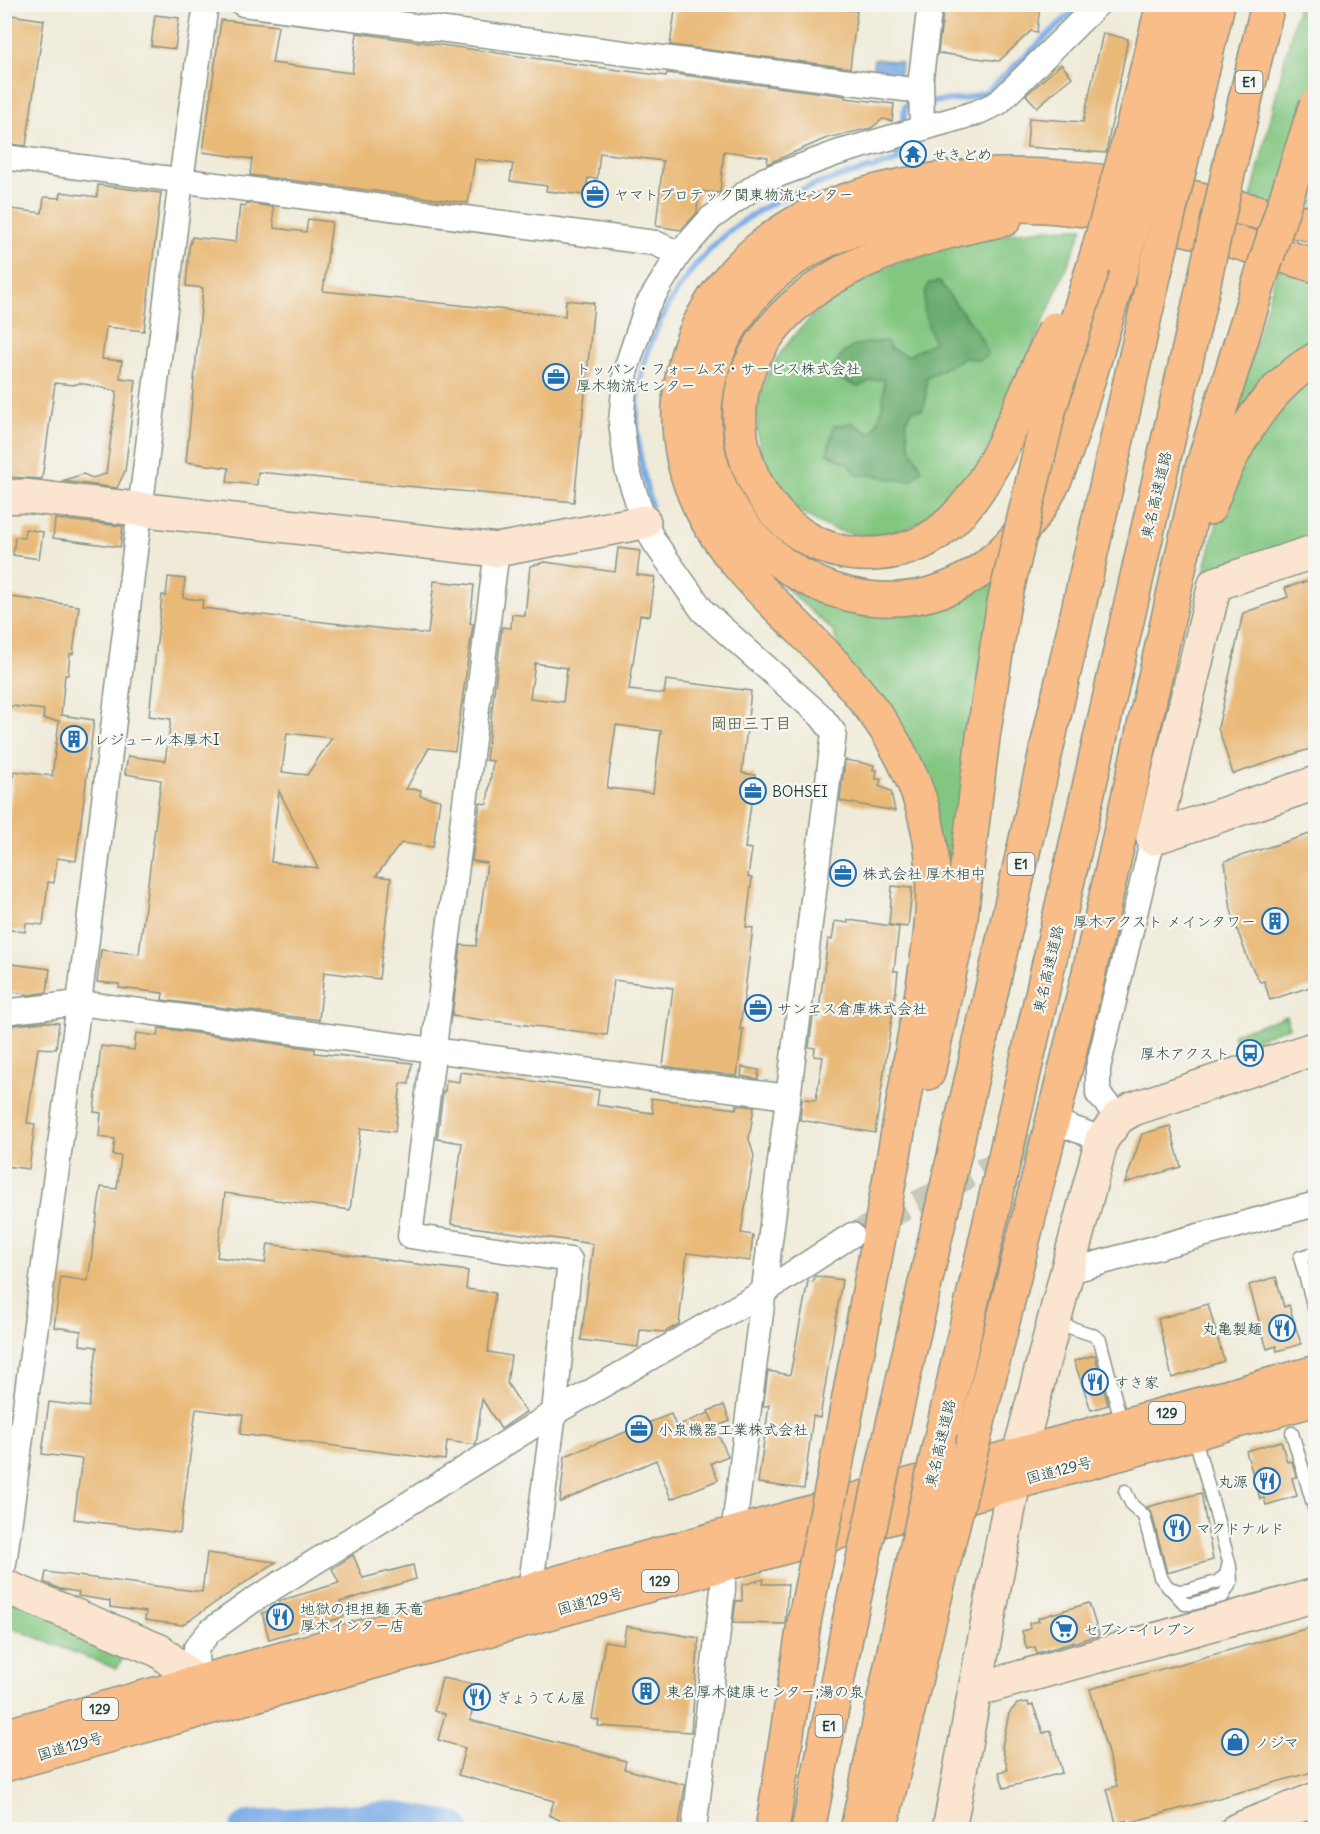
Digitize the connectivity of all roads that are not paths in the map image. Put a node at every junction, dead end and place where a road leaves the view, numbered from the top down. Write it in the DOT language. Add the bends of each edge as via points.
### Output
graph roads {
  1 [pos="206,4"];
  2 [pos="243,4"];
  3 [pos="930,4"];
  4 [pos="1098,4"];
  5 [pos="1163,4"];
  6 [pos="1188,4"];
  7 [pos="1218,4"];
  8 [pos="1268,4"];
  9 [pos="1316,105"];
  10 [pos="921,107"];
  11 [pos="1157,140"];
  12 [pos="4,157"];
  13 [pos="181,180"];
  14 [pos="1084,210"];
  15 [pos="1316,226"];
  16 [pos="679,254"];
  17 [pos="1316,266"];
  18 [pos="1316,360"];
  19 [pos="4,497"];
  20 [pos="141,511"];
  21 [pos="644,522"];
  22 [pos="497,550"];
  23 [pos="1316,550"];
  24 [pos="1159,668"];
  25 [pos="1316,783"];
  26 [pos="1153,838"];
  27 [pos="79,1004"];
  28 [pos="4,1012"];
  29 [pos="1316,1048"];
  30 [pos="433,1050"];
  31 [pos="788,1097"];
  32 [pos="1069,1127"];
  33 [pos="1110,1128"];
  34 [pos="1316,1204"];
  35 [pos="852,1235"];
  36 [pos="1316,1253"];
  37 [pos="1066,1272"];
  38 [pos="762,1293"];
  39 [pos="1316,1315"];
  40 [pos="1053,1322"];
  41 [pos="1316,1372"];
  42 [pos="1316,1399"];
  43 [pos="554,1413"];
  44 [pos="1122,1425"];
  45 [pos="1194,1432"];
  46 [pos="1293,1433"];
  47 [pos="836,1466"];
  48 [pos="1016,1468"];
  49 [pos="1125,1491"];
  50 [pos="1316,1514"];
  51 [pos="728,1549"];
  52 [pos="4,1564"];
  53 [pos="4,1586"];
  54 [pos="530,1591"];
  55 [pos="1316,1595"];
  56 [pos="975,1690"];
  57 [pos="200,1695"];
  58 [pos="4,1736"];
  59 [pos="4,1765"];
  60 [pos="1316,1799"];
  61 [pos="694,1830"];
  62 [pos="772,1830"];
  63 [pos="808,1830"];
  64 [pos="857,1830"];
  65 [pos="880,1830"];
  66 [pos="949,1830"];
  67 [pos="1237,1830"];
  1 -- 13 [label="street"];
  2 -- 10 [label="street"];
  3 -- 10 [label="street"];
  4 -- 10 [label="street" via="999,103 976,113"];
  5 -- 11 [label="highway"];
  6 -- 11 [label="highway"];
  7 -- 11 [label="highway, E1"];
  8 -- 64 [label="highway, 東名高速道路 / E1, bridge" via="939,1446"];
  9 -- 24 [label="highway, bridge" via="1201,471"];
  10 -- 16 [label="street" via="837,153 764,180 711,218"];
  11 -- 14 [label="highway, bridge" via="1116,177 1080,272 1004,443 974,497 942,530 903,550 865,555 820,545 795,532 781,519 756,486 743,449 740,411 743,389 758,349 782,317 816,288 862,262 970,226"];
  11 -- 14 [label="highway, bridge" via="1085,393 1055,478 1042,503 1006,548 969,578 923,596 869,598 842,593 794,572 774,557 740,520 718,481 706,434 712,366 731,326 757,290 794,258 835,236 913,212 1002,203"];
  11 -- 47 [label="highway, bridge" via="1098,251 1049,411 1002,608 954,960"];
  11 -- 63 [label="highway, E1, bridge" via="1155,272 886,1455"];
  12 -- 13 [label="street"];
  13 -- 16 [label="street" via="655,243"];
  13 -- 20 [label="street"];
  14 -- 17 [label="highway" via="1153,221"];
  15 -- 47 [label="highway" via="1157,190 1069,176 989,173 922,180 834,204 785,229 744,261 727,282 706,310 689,349 682,373 679,422 682,450 698,503 744,572 878,714 908,767 926,818 930,844 932,898 925,970 892,1174"];
  16 -- 21 [label="street" via="647,306 626,369 621,422 627,470"];
  18 -- 24 [label="highway" via="1271,398 1227,466 1202,528"];
  19 -- 20 [label="street" via="24,496"];
  20 -- 22 [label="street"];
  20 -- 27 [label="street"];
  21 -- 22 [label="street"];
  21 -- 31 [label="street" via="703,611 821,716 834,733"];
  22 -- 30 [label="street"];
  23 -- 26 [label="street" via="1215,584"];
  24 -- 65 [label="highway, bridge" via="1080,1011"];
  25 -- 26 [label="street"];
  26 -- 33 [label="street" via="1098,1068 1098,1094"];
  27 -- 28 [label="street"];
  27 -- 30 [label="street"];
  27 -- 52 [label="street"];
  29 -- 33 [label="street" via="1133,1109"];
  30 -- 31 [label="street"];
  30 -- 43 [label="street" via="410,1236 570,1260"];
  31 -- 38 [label="street"];
  32 -- 33 [label="street"];
  33 -- 37 [label="street"];
  34 -- 37 [label="street"];
  35 -- 38 [label="street"];
  36 -- 39 [label="lane" via="1300,1257"];
  37 -- 40 [label="street"];
  38 -- 43 [label="street"];
  38 -- 51 [label="street"];
  40 -- 44 [label="lane" via="1100,1340"];
  40 -- 48 [label="street"];
  41 -- 44 [label="highway, 国道129号 / 129"];
  42 -- 45 [label="highway, 国道129号 / 129"];
  43 -- 54 [label="street"];
  43 -- 57 [label="street" via="210,1631 196,1648"];
  44 -- 48 [label="highway, 国道129号 / 129"];
  45 -- 48 [label="highway, 国道129号 / 129"];
  45 -- 49 [label="lane" via="1229,1562 1226,1575 1217,1582 1188,1590 1169,1588 1160,1577 1144,1516"];
  46 -- 50 [label="lane"];
  47 -- 62 [label="highway, bridge" via="805,1617"];
  48 -- 51 [label="highway, 国道129号 / 129"];
  48 -- 56 [label="street"];
  51 -- 54 [label="highway, 国道129号 / 129"];
  51 -- 57 [label="highway, 国道129号 / 129"];
  51 -- 61 [label="street"];
  53 -- 57 [label="street" via="160,1652"];
  54 -- 57 [label="highway, 国道129号 / 129"];
  55 -- 56 [label="street"];
  56 -- 66 [label="street"];
  57 -- 58 [label="highway, 国道129号 / 129"];
  57 -- 59 [label="highway, 国道129号 / 129"];
  60 -- 67 [label="street"];
}
